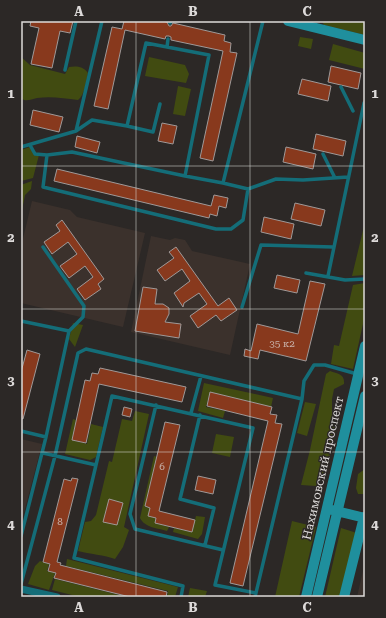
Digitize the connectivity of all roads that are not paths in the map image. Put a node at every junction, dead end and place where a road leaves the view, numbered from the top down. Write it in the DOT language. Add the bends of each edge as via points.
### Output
graph roads {
  1 [pos="76,21"];
  2 [pos="102,21"];
  3 [pos="263,21"];
  4 [pos="294,22"];
  5 [pos="320,25"];
  6 [pos="168,39"];
  7 [pos="365,40"];
  8 [pos="167,47"];
  9 [pos="65,70"];
  10 [pos="341,87"];
  11 [pos="364,103"];
  12 [pos="160,104"];
  13 [pos="353,111"];
  14 [pos="126,126"];
  15 [pos="76,131"];
  16 [pos="30,145"];
  17 [pos="21,147"];
  18 [pos="322,154"];
  19 [pos="47,156"];
  20 [pos="185,176"];
  21 [pos="348,177"];
  22 [pos="335,178"];
  23 [pos="223,183"];
  24 [pos="248,189"];
  25 [pos="43,247"];
  26 [pos="333,247"];
  27 [pos="306,273"];
  28 [pos="328,276"];
  29 [pos="365,279"];
  30 [pos="242,307"];
  31 [pos="21,321"];
  32 [pos="69,331"];
  33 [pos="365,346"];
  34 [pos="358,375"];
  35 [pos="201,376"];
  36 [pos="365,396"];
  37 [pos="302,399"];
  38 [pos="156,406"];
  39 [pos="191,414"];
  40 [pos="200,415"];
  41 [pos="21,431"];
  42 [pos="46,437"];
  43 [pos="43,453"];
  44 [pos="55,456"];
  45 [pos="96,465"];
  46 [pos="326,508"];
  47 [pos="338,511"];
  48 [pos="364,517"];
  49 [pos="21,536"];
  50 [pos="205,546"];
  51 [pos="223,550"];
  52 [pos="21,584"];
  53 [pos="21,589"];
  54 [pos="256,595"];
  55 [pos="56,597"];
  56 [pos="181,597"];
  57 [pos="306,597"];
  58 [pos="317,597"];
  59 [pos="344,597"];
  1 -- 9 [label="lane"];
  2 -- 15 [label="lane"];
  3 -- 23 [label="lane"];
  4 -- 5 [label="main road"];
  5 -- 7 [label="main road"];
  6 -- 8 [label="lane"];
  8 -- 14 [label="lane" via="146,43"];
  8 -- 20 [label="lane" via="209,55"];
  10 -- 13 [label="lane"];
  11 -- 21 [label="lane"];
  12 -- 14 [label="lane" via="154,132"];
  14 -- 15 [label="lane" via="92,120"];
  15 -- 16 [label="lane"];
  16 -- 17 [label="lane"];
  16 -- 19 [label="lane" via="35,154"];
  18 -- 22 [label="lane"];
  19 -- 20 [label="lane" via="72,152"];
  19 -- 24 [label="lane" via="43,187 216,229 231,229 243,220"];
  20 -- 23 [label="lane"];
  21 -- 22 [label="lane"];
  21 -- 26 [label="lane"];
  22 -- 24 [label="lane" via="276,179"];
  23 -- 24 [label="lane"];
  25 -- 32 [label="lane" via="84,306 83,317"];
  26 -- 28 [label="lane"];
  26 -- 30 [label="lane" via="261,245"];
  27 -- 28 [label="lane"];
  28 -- 29 [label="lane" via="346,280"];
  31 -- 32 [label="lane"];
  32 -- 42 [label="lane"];
  33 -- 34 [label="main road, Нахимовский проспект"];
  34 -- 37 [label="lane" via="325,365 314,365 304,381"];
  34 -- 46 [label="main road, Нахимовский проспект"];
  35 -- 37 [label="lane"];
  35 -- 39 [label="lane"];
  35 -- 44 [label="lane" via="86,349 78,353"];
  36 -- 47 [label="main road, Нахимовский проспект"];
  37 -- 54 [label="lane"];
  38 -- 39 [label="lane"];
  38 -- 45 [label="lane" via="112,396"];
  38 -- 50 [label="lane" via="130,514 136,529"];
  39 -- 40 [label="lane"];
  40 -- 50 [label="lane" via="180,499 214,508"];
  40 -- 51 [label="lane" via="252,428"];
  41 -- 42 [label="lane"];
  42 -- 43 [label="lane"];
  43 -- 44 [label="lane"];
  43 -- 49 [label="lane"];
  44 -- 45 [label="lane"];
  44 -- 52 [label="lane"];
  45 -- 56 [label="lane" via="74,558 183,586"];
  46 -- 47 [label="main road"];
  46 -- 57 [label="main road, Нахимовский проспект"];
  47 -- 48 [label="main road"];
  47 -- 58 [label="main road, Нахимовский проспект"];
  48 -- 59 [label="main road"];
  50 -- 51 [label="lane"];
  51 -- 54 [label="lane" via="215,585"];
  53 -- 55 [label="street"];
}
